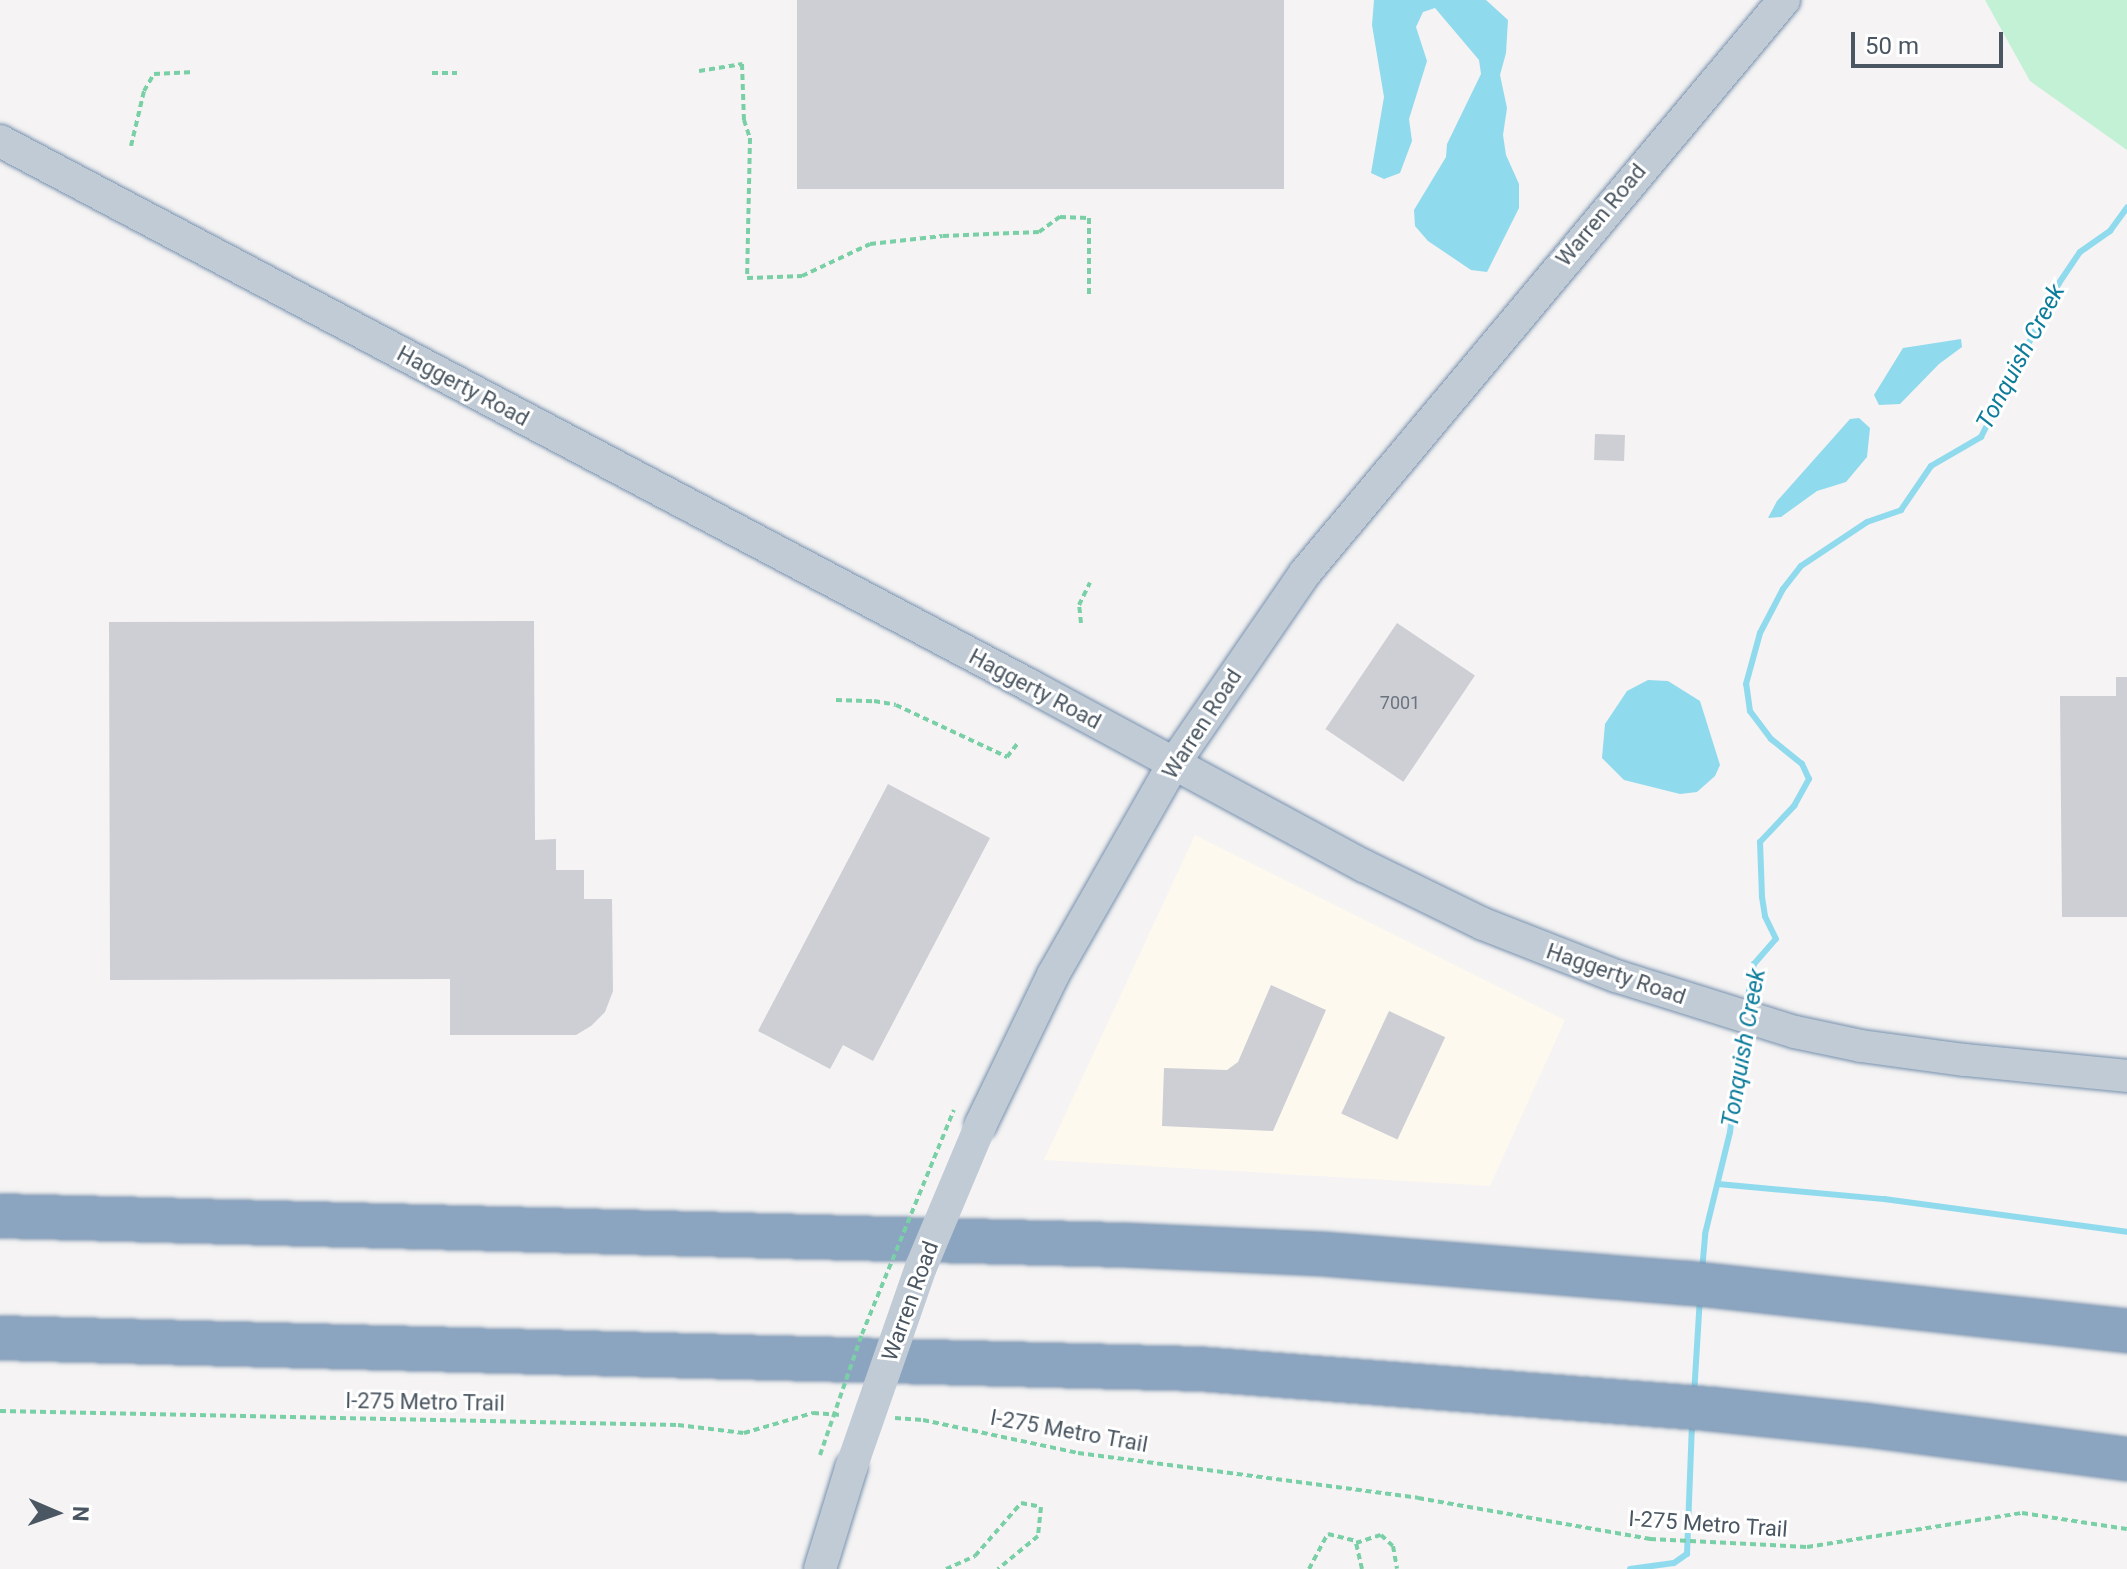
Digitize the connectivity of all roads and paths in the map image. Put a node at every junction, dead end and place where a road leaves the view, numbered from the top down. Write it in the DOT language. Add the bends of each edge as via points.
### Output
graph roads {
  1 [pos="1784,0"];
  2 [pos="699,71"];
  3 [pos="194,72"];
  4 [pos="432,73"];
  5 [pos="457,73"];
  6 [pos="0,141"];
  7 [pos="131,146"];
  8 [pos="1089,298"];
  9 [pos="1090,582"];
  10 [pos="1081,623"];
  11 [pos="836,700"];
  12 [pos="1018,743"];
  13 [pos="1173,765"];
  14 [pos="2127,1076"];
  15 [pos="967,1117"];
  16 [pos="0,1216"];
  17 [pos="2127,1331"];
  18 [pos="0,1338"];
  19 [pos="0,1411"];
  20 [pos="844,1415"];
  21 [pos="891,1418"];
  22 [pos="820,1455"];
  23 [pos="2127,1459"];
  24 [pos="2127,1529"];
  25 [pos="1359,1542"];
  26 [pos="820,1569"];
  27 [pos="946,1569"];
  28 [pos="998,1569"];
  29 [pos="1309,1569"];
  30 [pos="1362,1569"];
  31 [pos="1397,1569"];
  1 -- 13 [label="main road, Warren Road" via="1318,556"];
  2 -- 8 [label="path" via="742,64 744,120 750,138 747,278 802,276 870,244 1039,232 1060,217 1089,218"];
  3 -- 7 [label="path" via="154,74 135,117"];
  4 -- 5 [label="path"];
  6 -- 13 [label="main road, Haggerty Road"];
  9 -- 10 [label="path" via="1079,605"];
  11 -- 12 [label="path" via="896,705 1007,757"];
  13 -- 14 [label="main road, Haggerty Road" via="1483,924 1744,1018 1861,1046"];
  13 -- 15 [label="main road, Warren Road"];
  15 -- 22 [label="path, bridge" via="862,1334"];
  15 -- 26 [label="main road, Warren Road, bridge"];
  16 -- 17 [label="highway" via="1139,1245 1338,1255 1701,1284"];
  18 -- 23 [label="highway" via="1200,1369 1695,1408"];
  19 -- 20 [label="path, I-275 Metro Trail" via="678,1425 744,1433 813,1413"];
  21 -- 24 [label="path, I-275 Metro Trail" via="1078,1453 1418,1498 1650,1539 1807,1547 2022,1513"];
  25 -- 29 [label="path" via="1328,1534"];
  25 -- 30 [label="path"];
  25 -- 31 [label="path" via="1381,1535 1393,1546"];
  27 -- 28 [label="path" via="975,1556 1021,1503 1041,1507 1038,1536"];
}
